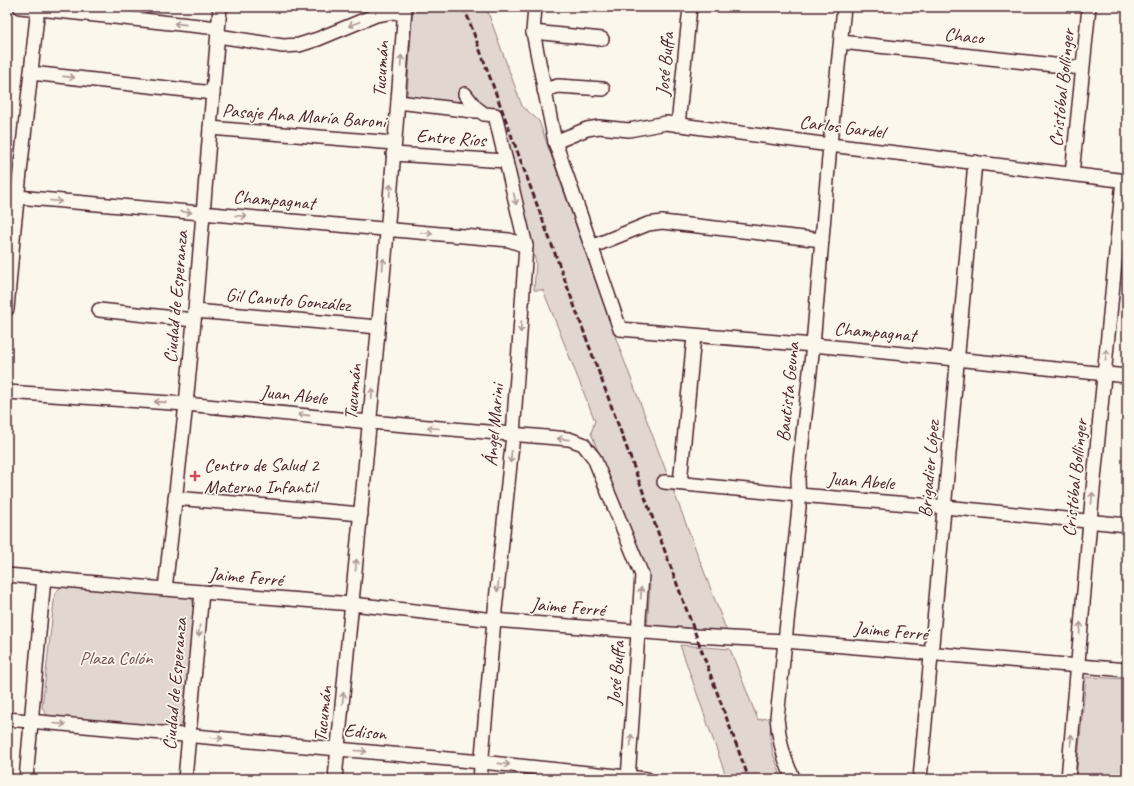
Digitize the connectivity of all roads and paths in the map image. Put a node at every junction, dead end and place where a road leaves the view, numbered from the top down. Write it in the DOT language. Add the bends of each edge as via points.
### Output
graph roads {
  1 [pos="20,7"];
  2 [pos="220,7"];
  3 [pos="535,7"];
  4 [pos="690,7"];
  5 [pos="844,7"];
  6 [pos="1089,7"];
  7 [pos="38,8"];
  8 [pos="405,11"];
  9 [pos="218,32"];
  10 [pos="533,32"];
  11 [pos="602,39"];
  12 [pos="841,42"];
  13 [pos="1082,68"];
  14 [pos="31,73"];
  15 [pos="544,90"];
  16 [pos="603,90"];
  17 [pos="213,93"];
  18 [pos="465,94"];
  19 [pos="398,102"];
  20 [pos="480,110"];
  21 [pos="678,124"];
  22 [pos="210,128"];
  23 [pos="555,142"];
  24 [pos="830,145"];
  25 [pos="394,148"];
  26 [pos="506,161"];
  27 [pos="975,162"];
  28 [pos="1072,174"];
  29 [pos="1125,181"];
  30 [pos="14,189"];
  31 [pos="203,213"];
  32 [pos="11,227"];
  33 [pos="386,229"];
  34 [pos="822,240"];
  35 [pos="526,246"];
  36 [pos="591,247"];
  37 [pos="7,309"];
  38 [pos="99,310"];
  39 [pos="195,315"];
  40 [pos="378,327"];
  41 [pos="694,336"];
  42 [pos="813,345"];
  43 [pos="958,359"];
  44 [pos="1104,374"];
  45 [pos="1127,376"];
  46 [pos="7,392"];
  47 [pos="186,404"];
  48 [pos="370,422"];
  49 [pos="513,435"];
  50 [pos="594,458"];
  51 [pos="664,482"];
  52 [pos="680,483"];
  53 [pos="799,495"];
  54 [pos="175,498"];
  55 [pos="945,507"];
  56 [pos="361,514"];
  57 [pos="1090,521"];
  58 [pos="1127,525"];
  59 [pos="7,575"];
  60 [pos="44,578"];
  61 [pos="165,589"];
  62 [pos="202,592"];
  63 [pos="352,604"];
  64 [pos="494,620"];
  65 [pos="638,632"];
  66 [pos="785,641"];
  67 [pos="930,653"];
  68 [pos="1077,667"];
  69 [pos="1127,670"];
  70 [pos="7,719"];
  71 [pos="31,721"];
  72 [pos="188,735"];
  73 [pos="338,749"];
  74 [pos="481,762"];
  75 [pos="628,778"];
  76 [pos="26,779"];
  77 [pos="185,779"];
  78 [pos="335,779"];
  79 [pos="480,779"];
  80 [pos="647,779"];
  81 [pos="794,779"];
  82 [pos="920,779"];
  83 [pos="1068,779"];
  1 -- 7 [label="street"];
  2 -- 9 [label="street, Ciudad de Esperanza"];
  3 -- 10 [label="street"];
  4 -- 21 [label="street, José Buffa"];
  5 -- 12 [label="street, Bautista Geuna"];
  6 -- 13 [label="street, Cristóbal Bollinger"];
  9 -- 7 [label="street, one-way"];
  7 -- 14 [label="street"];
  8 -- 9 [label="street, one-way" via="376,15 318,40 299,45 283,46"];
  19 -- 8 [label="street, Tucumán, one-way"];
  9 -- 17 [label="street, Ciudad de Esperanza"];
  10 -- 11 [label="street"];
  10 -- 15 [label="street"];
  12 -- 13 [label="street, Chaco"];
  12 -- 24 [label="street, Bautista Geuna"];
  13 -- 28 [label="street, Cristóbal Bollinger"];
  14 -- 17 [label="street, Pasaje Ana María Baroni, one-way"];
  14 -- 30 [label="street"];
  15 -- 16 [label="street" via="558,86"];
  15 -- 23 [label="street"];
  17 -- 22 [label="street, Ciudad de Esperanza"];
  18 -- 20 [label="street, Ángel Marini"];
  19 -- 20 [label="street"];
  19 -- 25 [label="street, Tucumán"];
  20 -- 26 [label="street, Ángel Marini" via="484,114 494,115"];
  21 -- 23 [label="street, Carlos Gardel" via="666,123 630,130 599,127"];
  21 -- 24 [label="street, Carlos Gardel"];
  22 -- 25 [label="street, Pasaje Ana María Baroni"];
  22 -- 31 [label="street, Ciudad de Esperanza"];
  23 -- 36 [label="street"];
  24 -- 27 [label="street, Carlos Gardel"];
  24 -- 34 [label="street, Bautista Geuna"];
  25 -- 26 [label="street, Entre Ríos"];
  33 -- 25 [label="street, Tucumán, one-way"];
  26 -- 35 [label="street, Ángel Marini, one-way"];
  27 -- 28 [label="street, Carlos Gardel"];
  27 -- 43 [label="street, Brigadier López"];
  28 -- 29 [label="street, Carlos Gardel"];
  44 -- 29 [label="street, Cristóbal Bollinger, one-way"];
  30 -- 31 [label="street, Champagnat, one-way"];
  30 -- 32 [label="street"];
  31 -- 33 [label="street, Champagnat, one-way"];
  31 -- 39 [label="street, Ciudad de Esperanza"];
  32 -- 37 [label="street"];
  33 -- 35 [label="street, Champagnat, one-way" via="509,240"];
  40 -- 33 [label="street, Tucumán, one-way"];
  34 -- 36 [label="street" via="662,222 648,224"];
  34 -- 42 [label="street, Bautista Geuna"];
  35 -- 49 [label="street, Ángel Marini, one-way"];
  36 -- 41 [label="street, Champagnat" via="620,329"];
  38 -- 39 [label="street, Gil Canuto González"];
  39 -- 40 [label="street, Gil Canuto González"];
  39 -- 47 [label="street, Ciudad de Esperanza"];
  48 -- 40 [label="street, Tucumán, one-way"];
  41 -- 42 [label="street, Champagnat"];
  41 -- 52 [label="street"];
  42 -- 43 [label="street, Champagnat"];
  42 -- 53 [label="street, Bautista Geuna" via="798,478"];
  43 -- 44 [label="street, Champagnat"];
  43 -- 55 [label="street, Brigadier López"];
  44 -- 45 [label="street, Champagnat"];
  57 -- 44 [label="street, Cristóbal Bollinger, one-way"];
  47 -- 46 [label="street, Juan Abele, one-way"];
  48 -- 47 [label="street, Juan Abele, one-way"];
  47 -- 54 [label="street, Ciudad de Esperanza"];
  49 -- 48 [label="street, Juan Abele, one-way"];
  48 -- 56 [label="street, Tucumán"];
  50 -- 49 [label="street, Juan Abele, one-way" via="583,444 569,439"];
  49 -- 64 [label="street, Ángel Marini, one-way"];
  65 -- 50 [label="street, José Buffa, one-way" via="642,575"];
  51 -- 52 [label="street, Juan Abele"];
  52 -- 53 [label="street, Juan Abele"];
  53 -- 55 [label="street, Juan Abele"];
  53 -- 66 [label="street, Bautista Geuna"];
  54 -- 56 [label="street"];
  54 -- 61 [label="street, Ciudad de Esperanza"];
  55 -- 57 [label="street, Juan Abele"];
  55 -- 67 [label="street, Brigadier López"];
  63 -- 56 [label="street, Tucumán, one-way"];
  57 -- 58 [label="street, Juan Abele"];
  68 -- 57 [label="street, Cristóbal Bollinger, one-way"];
  59 -- 60 [label="street, Jaime Ferré"];
  60 -- 61 [label="street, Jaime Ferré"];
  60 -- 71 [label="street"];
  61 -- 62 [label="street, Jaime Ferré"];
  62 -- 63 [label="street, Jaime Ferré"];
  62 -- 72 [label="street, Ciudad de Esperanza, one-way"];
  63 -- 64 [label="street, Jaime Ferré"];
  73 -- 63 [label="street, Tucumán, one-way"];
  64 -- 65 [label="street, Jaime Ferré"];
  64 -- 74 [label="street, Ángel Marini"];
  65 -- 66 [label="street, Jaime Ferré"];
  75 -- 65 [label="street, José Buffa, one-way"];
  66 -- 67 [label="street, Jaime Ferré"];
  66 -- 81 [label="street, Bautista Geuna" via="776,718 783,754"];
  67 -- 68 [label="street, Jaime Ferré"];
  67 -- 82 [label="street, Brigadier López"];
  68 -- 69 [label="street, Jaime Ferré"];
  83 -- 68 [label="street, Cristóbal Bollinger, one-way"];
  70 -- 71 [label="street, Edison"];
  71 -- 72 [label="street, Edison, one-way"];
  71 -- 76 [label="street"];
  72 -- 73 [label="street, Edison, one-way"];
  72 -- 77 [label="street, Ciudad de Esperanza"];
  73 -- 74 [label="street, Edison, one-way"];
  73 -- 78 [label="street, Tucumán"];
  74 -- 75 [label="street, Edison, one-way"];
  74 -- 79 [label="street, Ángel Marini"];
  75 -- 80 [label="street, Edison"];
}
